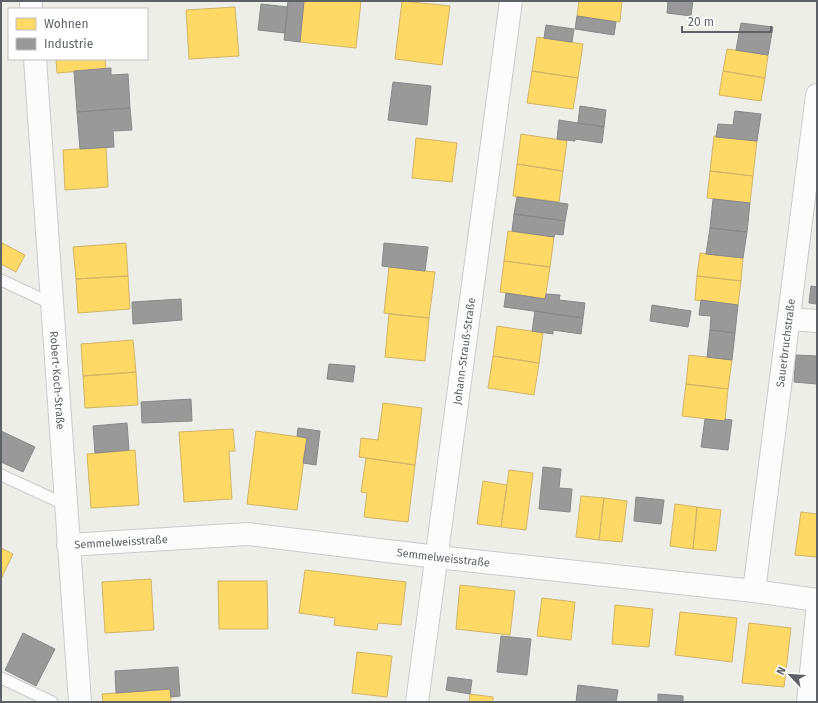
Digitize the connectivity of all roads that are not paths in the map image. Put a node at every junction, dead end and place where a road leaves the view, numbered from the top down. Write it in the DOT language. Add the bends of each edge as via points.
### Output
graph roads {
  1 [pos="511,1"];
  2 [pos="35,60"];
  3 [pos="817,95"];
  4 [pos="1,280"];
  5 [pos="52,304"];
  6 [pos="789,319"];
  7 [pos="817,321"];
  8 [pos="1,475"];
  9 [pos="66,505"];
  10 [pos="68,546"];
  11 [pos="437,557"];
  12 [pos="754,591"];
  13 [pos="817,600"];
  14 [pos="817,613"];
  15 [pos="1,678"];
  16 [pos="52,702"];
  17 [pos="80,702"];
  18 [pos="417,702"];
  19 [pos="808,702"];
  1 -- 11 [label="street, Johann-Strauß-Straße"];
  2 -- 5 [label="street, Robert-Koch-Straße"];
  3 -- 6 [label="street, Sauerbruchstraße"];
  4 -- 5 [label="lane"];
  5 -- 9 [label="street, Robert-Koch-Straße"];
  6 -- 7 [label="street"];
  6 -- 12 [label="street, Sauerbruchstraße"];
  8 -- 9 [label="lane"];
  9 -- 10 [label="street, Robert-Koch-Straße"];
  10 -- 11 [label="street, Semmelweisstraße" via="248,534"];
  10 -- 17 [label="street, Robert-Koch-Straße"];
  11 -- 12 [label="street, Semmelweisstraße"];
  11 -- 18 [label="street, Johann-Strauß-Straße"];
  12 -- 13 [label="street, Semmelweisstraße"];
  14 -- 19 [label="street"];
  15 -- 16 [label="lane"];
}
